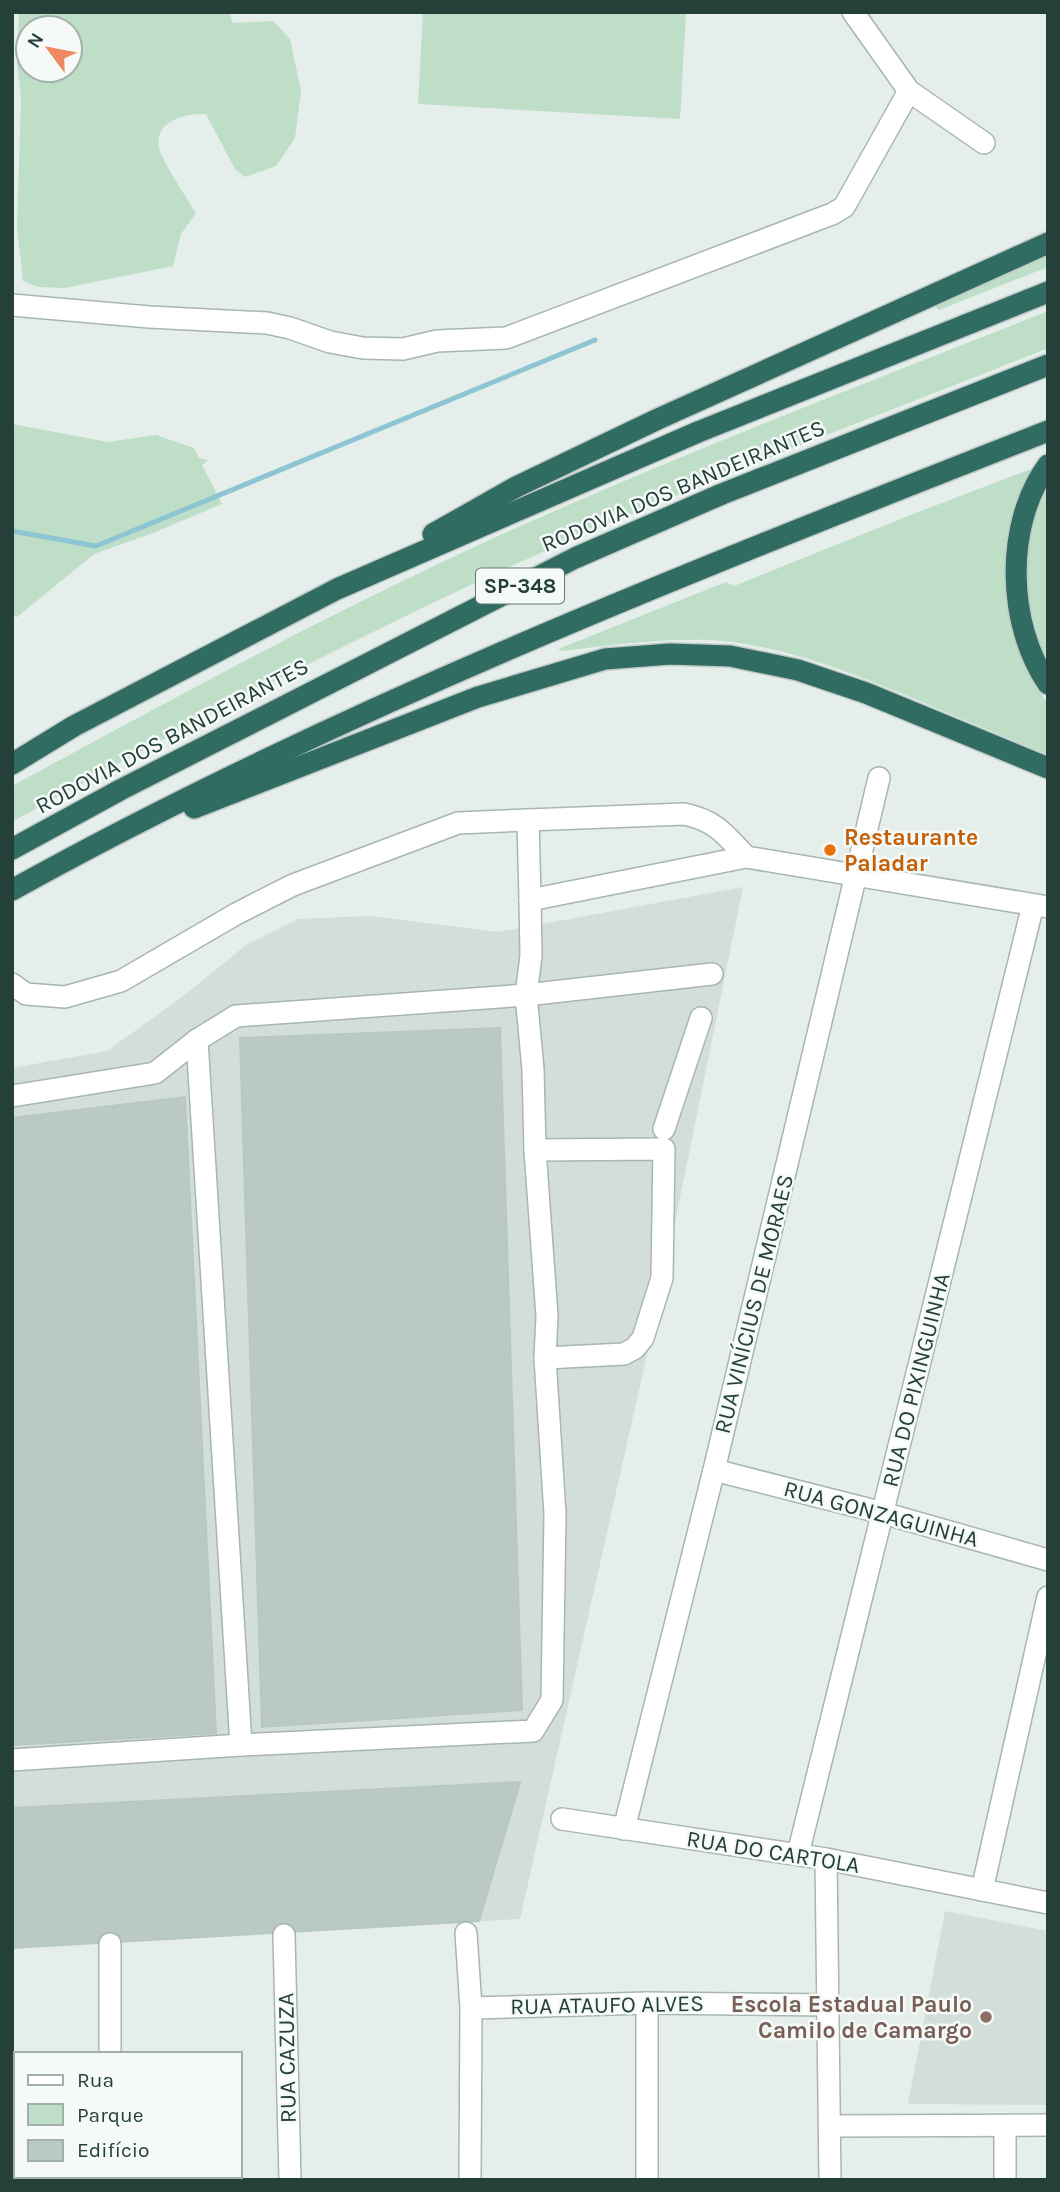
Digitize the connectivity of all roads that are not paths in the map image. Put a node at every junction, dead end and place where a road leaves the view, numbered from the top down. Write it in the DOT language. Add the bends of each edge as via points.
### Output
graph roads {
  1 [pos="853,12"];
  2 [pos="909,91"];
  3 [pos="984,143"];
  4 [pos="1048,243"];
  5 [pos="1048,292"];
  6 [pos="12,305"];
  7 [pos="1048,365"];
  8 [pos="1048,431"];
  9 [pos="1048,465"];
  10 [pos="337,589"];
  11 [pos="1048,684"];
  12 [pos="12,764"];
  13 [pos="1048,768"];
  14 [pos="880,778"];
  15 [pos="528,820"];
  16 [pos="12,849"];
  17 [pos="84,850"];
  18 [pos="746,857"];
  19 [pos="857,876"];
  20 [pos="12,890"];
  21 [pos="530,900"];
  22 [pos="1040,906"];
  23 [pos="712,974"];
  24 [pos="12,984"];
  25 [pos="526,995"];
  26 [pos="701,1018"];
  27 [pos="197,1040"];
  28 [pos="12,1096"];
  29 [pos="664,1129"];
  30 [pos="535,1150"];
  31 [pos="545,1358"];
  32 [pos="713,1470"];
  33 [pos="883,1513"];
  34 [pos="1048,1560"];
  35 [pos="1048,1597"];
  36 [pos="241,1745"];
  37 [pos="12,1760"];
  38 [pos="562,1819"];
  39 [pos="624,1829"];
  40 [pos="798,1854"];
  41 [pos="826,1859"];
  42 [pos="982,1890"];
  43 [pos="1048,1903"];
  44 [pos="466,1933"];
  45 [pos="284,1935"];
  46 [pos="110,1944"];
  47 [pos="647,2003"];
  48 [pos="828,2005"];
  49 [pos="471,2008"];
  50 [pos="110,2052"];
  51 [pos="831,2126"];
  52 [pos="1005,2126"];
  53 [pos="1048,2126"];
  54 [pos="290,2180"];
  55 [pos="470,2180"];
  56 [pos="647,2180"];
  57 [pos="830,2180"];
  58 [pos="1005,2180"];
  1 -- 2 [label="street"];
  2 -- 3 [label="street"];
  2 -- 6 [label="street" via="844,206 506,338 437,341 403,349 363,348 267,323"];
  4 -- 10 [label="highway" via="516,487"];
  5 -- 10 [label="highway, RODOVIA DOS BANDEIRANTES" via="698,432"];
  7 -- 16 [label="highway, RODOVIA DOS BANDEIRANTES / SP-348" via="722,494 575,558"];
  8 -- 17 [label="highway" via="716,561 283,750"];
  9 -- 11 [label="highway" via="1030,499 1018,539 1015,582 1024,628 1037,668"];
  10 -- 12 [label="highway, RODOVIA DOS BANDEIRANTES" via="74,726"];
  13 -- 17 [label="highway" via="866,693 797,670 730,656 605,659 478,697"];
  14 -- 19 [label="street, RUA VINÍCIUS DE MORAES"];
  15 -- 18 [label="street" via="684,814 703,818 724,832"];
  15 -- 21 [label="street"];
  15 -- 24 [label="street" via="458,823 293,885 121,981 65,997 26,993"];
  17 -- 20 [label="highway"];
  18 -- 19 [label="street"];
  18 -- 21 [label="street"];
  19 -- 22 [label="street"];
  19 -- 32 [label="street, RUA VINÍCIUS DE MORAES"];
  21 -- 25 [label="street"];
  22 -- 33 [label="street, RUA DO PIXINGUINHA"];
  23 -- 25 [label="street"];
  25 -- 27 [label="street" via="236,1016"];
  25 -- 30 [label="street"];
  26 -- 29 [label="street"];
  27 -- 28 [label="street" via="155,1073"];
  27 -- 36 [label="street"];
  30 -- 31 [label="street" via="547,1316"];
  30 -- 31 [label="street" via="664,1149 662,1278 643,1338 624,1354"];
  31 -- 36 [label="street" via="555,1514 552,1699 533,1731"];
  32 -- 33 [label="street, RUA GONZAGUINHA"];
  32 -- 39 [label="street, RUA VINÍCIUS DE MORAES"];
  33 -- 34 [label="street, RUA GONZAGUINHA"];
  33 -- 40 [label="street, RUA DO PIXINGUINHA"];
  35 -- 42 [label="street"];
  36 -- 37 [label="street"];
  38 -- 39 [label="street, RUA DO CARTOLA"];
  39 -- 40 [label="street, RUA DO CARTOLA"];
  40 -- 41 [label="street, RUA DO CARTOLA"];
  41 -- 42 [label="street, RUA DO CARTOLA"];
  41 -- 48 [label="street"];
  42 -- 43 [label="street, RUA DO CARTOLA"];
  44 -- 49 [label="street"];
  45 -- 54 [label="street, RUA CAZUZA"];
  46 -- 50 [label="street"];
  47 -- 48 [label="street, RUA ATAUFO ALVES"];
  47 -- 49 [label="street, RUA ATAUFO ALVES"];
  47 -- 56 [label="street"];
  48 -- 51 [label="street"];
  49 -- 55 [label="street"];
  51 -- 52 [label="street"];
  51 -- 57 [label="street"];
  52 -- 53 [label="street"];
  52 -- 58 [label="street"];
}
